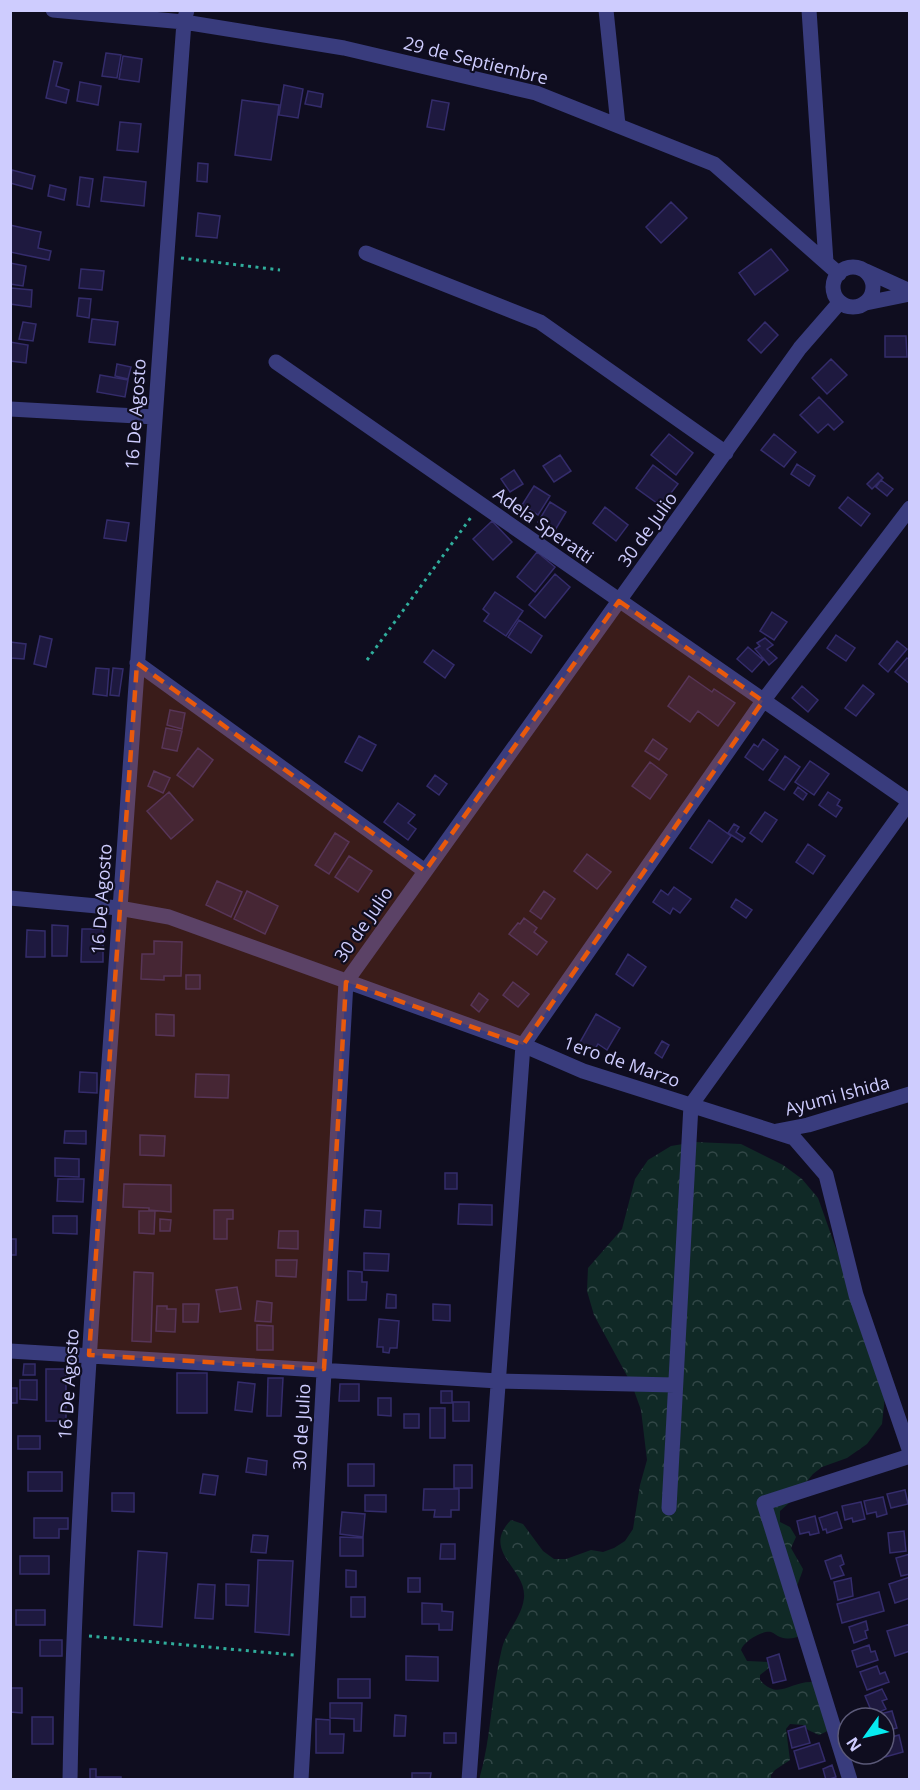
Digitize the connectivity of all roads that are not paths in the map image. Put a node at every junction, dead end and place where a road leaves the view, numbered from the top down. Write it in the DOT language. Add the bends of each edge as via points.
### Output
graph roads {
  1 [pos="53,10"];
  2 [pos="606,10"];
  3 [pos="809,10"];
  4 [pos="185,16"];
  5 [pos="618,125"];
  6 [pos="366,253"];
  7 [pos="826,262"];
  8 [pos="864,271"];
  9 [pos="839,274"];
  10 [pos="909,292"];
  11 [pos="840,302"];
  12 [pos="866,303"];
  13 [pos="276,362"];
  14 [pos="10,409"];
  15 [pos="154,417"];
  16 [pos="726,453"];
  17 [pos="909,508"];
  18 [pos="619,601"];
  19 [pos="137,663"];
  20 [pos="763,701"];
  21 [pos="909,801"];
  22 [pos="424,871"];
  23 [pos="10,898"];
  24 [pos="119,908"];
  25 [pos="346,982"];
  26 [pos="523,1045"];
  27 [pos="909,1094"];
  28 [pos="691,1105"];
  29 [pos="774,1131"];
  30 [pos="10,1351"];
  31 [pos="89,1355"];
  32 [pos="324,1369"];
  33 [pos="498,1381"];
  34 [pos="675,1385"];
  35 [pos="909,1454"];
  36 [pos="669,1508"];
  37 [pos="70,1779"];
  38 [pos="301,1779"];
  39 [pos="469,1779"];
  40 [pos="850,1779"];
  1 -- 4 [label="street, 29 de Septiembre"];
  2 -- 5 [label="street"];
  3 -- 7 [label="street"];
  4 -- 5 [label="street, 29 de Septiembre" via="525,90"];
  4 -- 15 [label="street, 16 De Agosto"];
  5 -- 7 [label="street, 29 de Septiembre" via="714,164"];
  6 -- 16 [label="street" via="540,322"];
  7 -- 9 [label="street, 29 de Septiembre"];
  8 -- 9 [label="street" via="851,267"];
  8 -- 10 [label="street"];
  8 -- 12 [label="street" via="873,286"];
  9 -- 11 [label="street" via="833,287"];
  10 -- 12 [label="street"];
  11 -- 12 [label="street" via="849,307"];
  11 -- 16 [label="street, 30 de Julio" via="800,348"];
  13 -- 18 [label="street, Adela Speratti"];
  14 -- 15 [label="street"];
  15 -- 19 [label="street, 16 De Agosto"];
  16 -- 18 [label="street, 30 de Julio"];
  17 -- 20 [label="street"];
  18 -- 20 [label="street, Adela Speratti"];
  18 -- 22 [label="street, 30 de Julio"];
  19 -- 22 [label="street"];
  19 -- 24 [label="street, 16 De Agosto"];
  20 -- 21 [label="street, Adela Speratti"];
  20 -- 26 [label="street"];
  21 -- 28 [label="street"];
  22 -- 25 [label="street, 30 de Julio"];
  23 -- 24 [label="street"];
  24 -- 25 [label="street, 1ero de Marzo" via="169,917"];
  24 -- 31 [label="street, 16 De Agosto"];
  25 -- 26 [label="street, 1ero de Marzo"];
  25 -- 32 [label="street, 30 de Julio"];
  26 -- 28 [label="street, 1ero de Marzo" via="583,1071"];
  26 -- 33 [label="street"];
  27 -- 29 [label="street, Ayumi Ishida" via="808,1125"];
  28 -- 29 [label="street, 1ero de Marzo"];
  28 -- 34 [label="street"];
  29 -- 35 [label="street, 1ero de Marzo" via="794,1138 826,1175 856,1295"];
  30 -- 31 [label="street"];
  31 -- 32 [label="street"];
  31 -- 37 [label="street, 16 De Agosto" via="73,1635"];
  32 -- 33 [label="street"];
  32 -- 38 [label="street, 30 de Julio"];
  33 -- 34 [label="street"];
  33 -- 39 [label="street"];
  34 -- 36 [label="street"];
  35 -- 40 [label="street" via="764,1503"];
}
